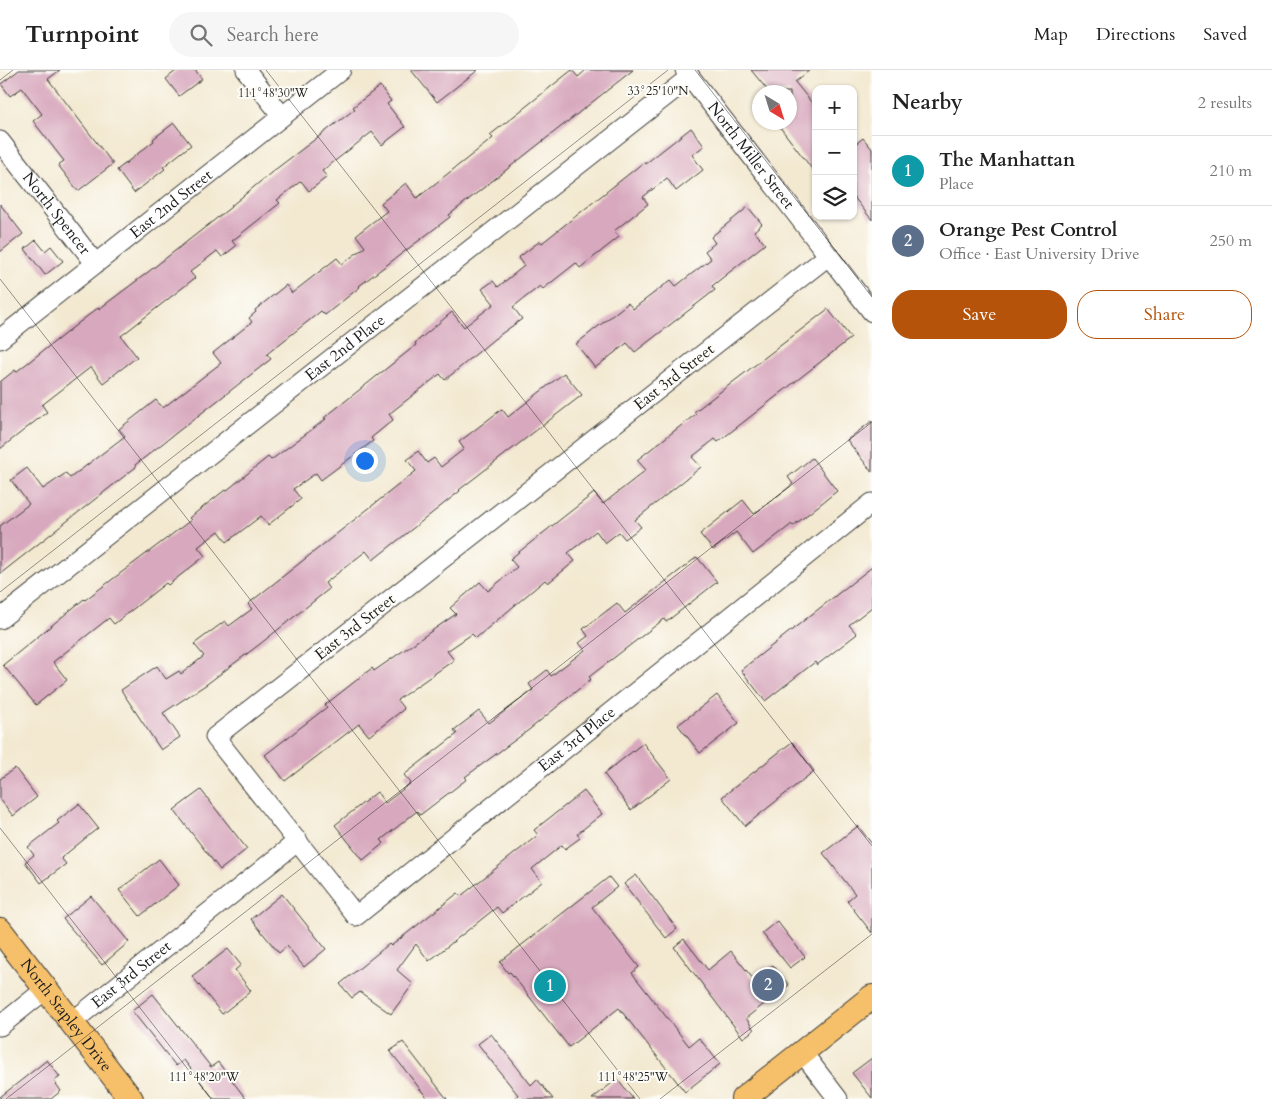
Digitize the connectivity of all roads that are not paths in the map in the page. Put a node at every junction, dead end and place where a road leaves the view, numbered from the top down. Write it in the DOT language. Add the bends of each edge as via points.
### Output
graph roads {
  1 [pos="246,70"];
  2 [pos="341,70"];
  3 [pos="687,73"];
  4 [pos="282,116"];
  5 [pos="0,141"];
  6 [pos="828,256"];
  7 [pos="96,263"];
  8 [pos="872,312"];
  9 [pos="0,339"];
  10 [pos="872,503"];
  11 [pos="0,619"];
  12 [pos="298,842"];
  13 [pos="0,930"];
  14 [pos="46,989"];
  15 [pos="872,997"];
  16 [pos="72,1022"];
  17 [pos="0,1026"];
  18 [pos="802,1052"];
  19 [pos="131,1099"];
  20 [pos="743,1099"];
  21 [pos="838,1099"];
  1 -- 4 [label="street"];
  2 -- 4 [label="street, East 2nd Street"];
  3 -- 6 [label="street, North Miller Street"];
  3 -- 11 [label="street, East 2nd Place"];
  4 -- 7 [label="street, East 2nd Street"];
  5 -- 7 [label="street, North Spencer"];
  6 -- 8 [label="street, North Miller Street"];
  6 -- 12 [label="street, East 3rd Street" via="215,737"];
  7 -- 9 [label="street, East 2nd Street"];
  10 -- 12 [label="street, East 3rd Place" via="356,916"];
  12 -- 16 [label="street, East 3rd Street"];
  13 -- 14 [label="main road, North Stapley Drive"];
  14 -- 16 [label="main road, North Stapley Drive"];
  14 -- 17 [label="street"];
  15 -- 18 [label="main road"];
  16 -- 19 [label="main road, North Stapley Drive"];
  18 -- 20 [label="main road"];
  18 -- 21 [label="street"];
}
